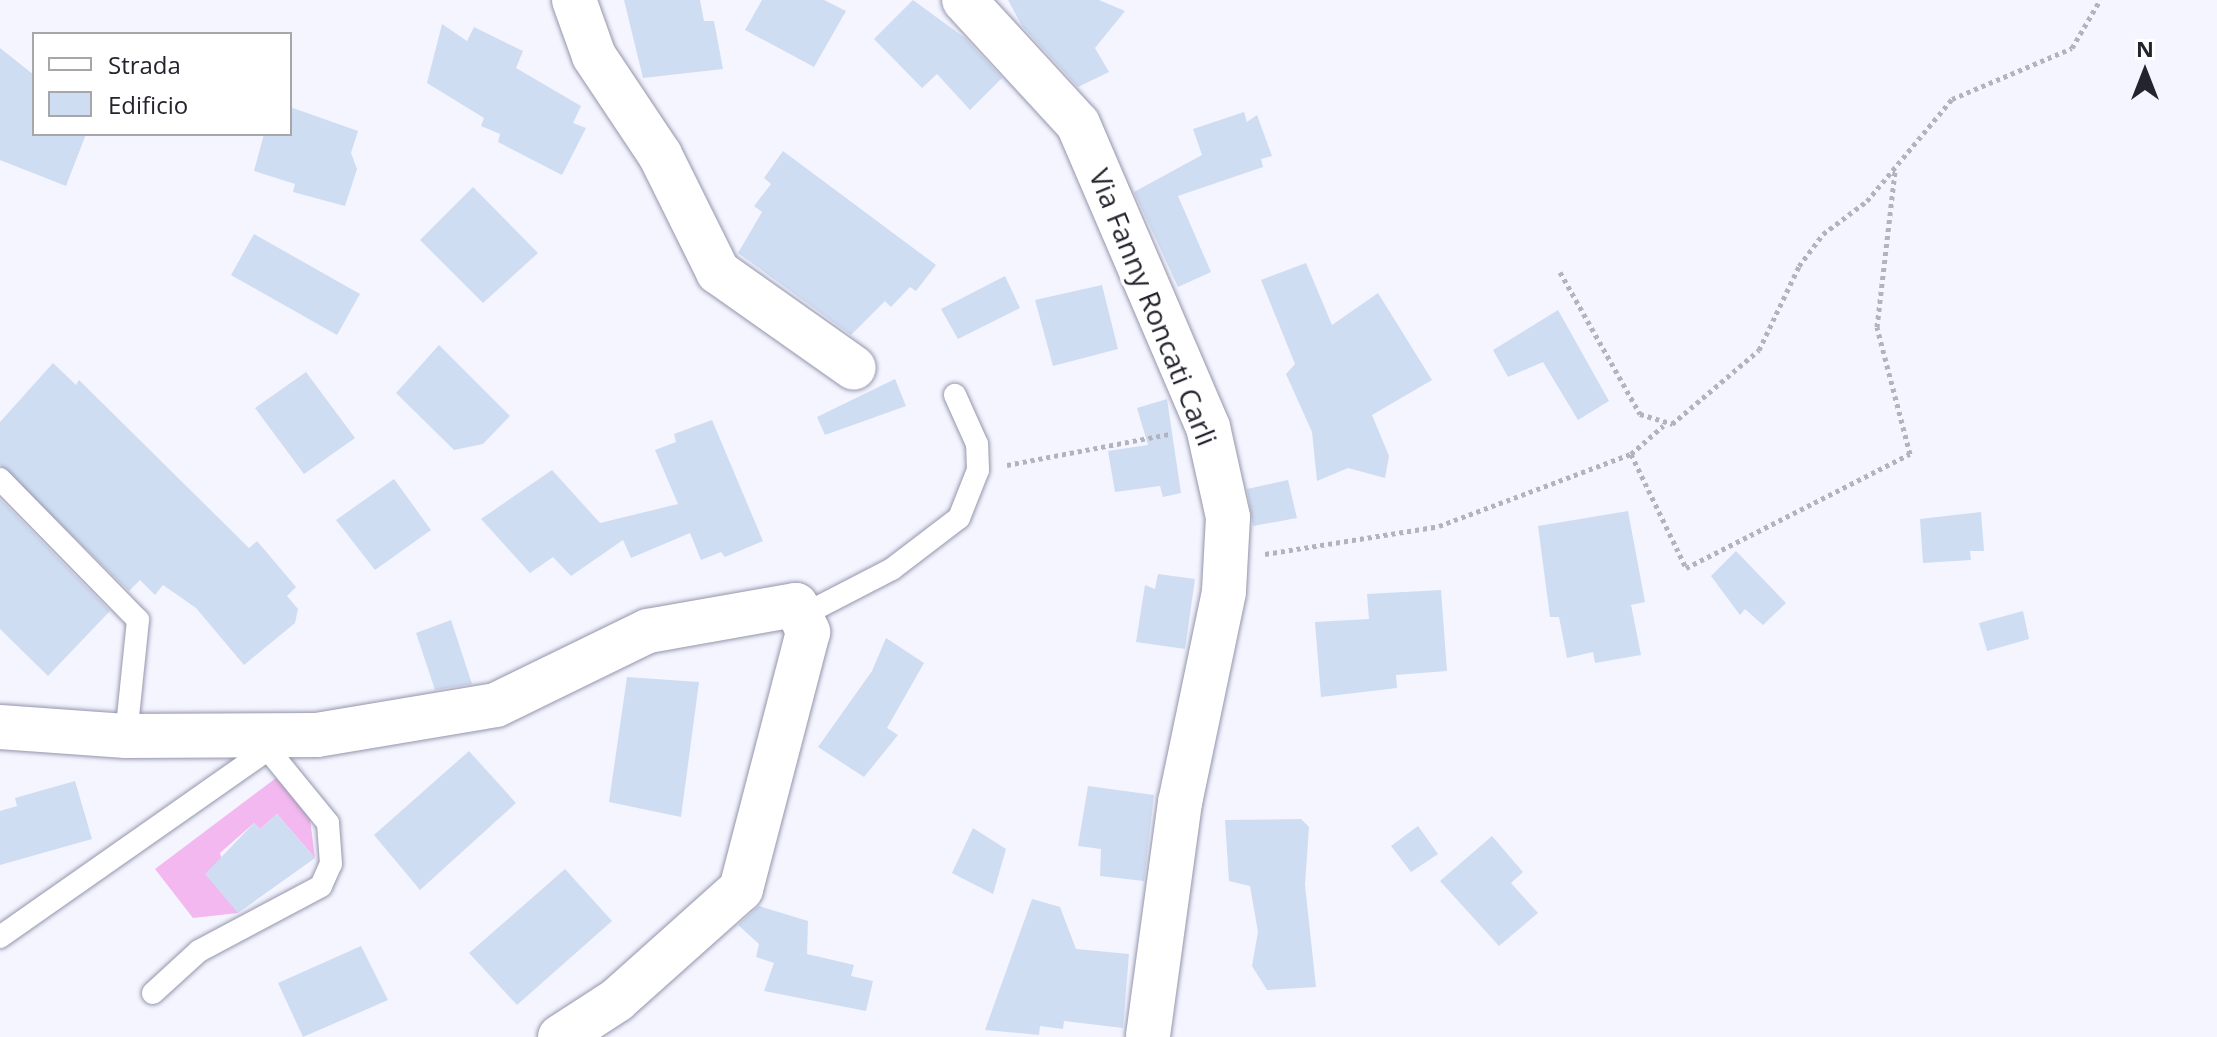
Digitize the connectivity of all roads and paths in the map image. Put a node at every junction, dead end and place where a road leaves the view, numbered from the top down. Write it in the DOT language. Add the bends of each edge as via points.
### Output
graph roads {
  1 [pos="574,0"];
  2 [pos="964,0"];
  3 [pos="2100,0"];
  4 [pos="1895,170"];
  5 [pos="1560,272"];
  6 [pos="854,368"];
  7 [pos="955,395"];
  8 [pos="1664,425"];
  9 [pos="1208,427"];
  10 [pos="1631,454"];
  11 [pos="978,470"];
  12 [pos="0,479"];
  13 [pos="1286,546"];
  14 [pos="805,614"];
  15 [pos="0,727"];
  16 [pos="126,736"];
  17 [pos="262,742"];
  18 [pos="0,937"];
  19 [pos="153,993"];
  20 [pos="560,1037"];
  21 [pos="1148,1037"];
  1 -- 6 [label="street" via="594,56 660,155 718,272"];
  2 -- 9 [label="street, Via Fanny Roncati Carli" via="1078,124"];
  3 -- 4 [label="path" via="2072,48 1952,99"];
  4 -- 8 [label="path" via="1799,266 1759,350 1697,407"];
  4 -- 10 [label="path" via="1877,327 1910,454 1686,568"];
  5 -- 8 [label="path" via="1617,383 1640,414"];
  7 -- 11 [label="lane" via="977,444"];
  8 -- 10 [label="path"];
  9 -- 11 [label="path"];
  9 -- 21 [label="street, Via Fanny Roncati Carli" via="1228,517 1224,592 1180,802"];
  10 -- 13 [label="path" via="1400,536"];
  11 -- 14 [label="lane" via="959,518 929,545"];
  12 -- 16 [label="lane" via="138,620"];
  14 -- 17 [label="street" via="780,603 648,631 496,705"];
  14 -- 20 [label="street" via="808,632 741,889 663,962"];
  15 -- 16 [label="street"];
  16 -- 17 [label="street"];
  17 -- 18 [label="lane"];
  17 -- 19 [label="lane" via="328,823 331,864 321,886 199,951"];
}
